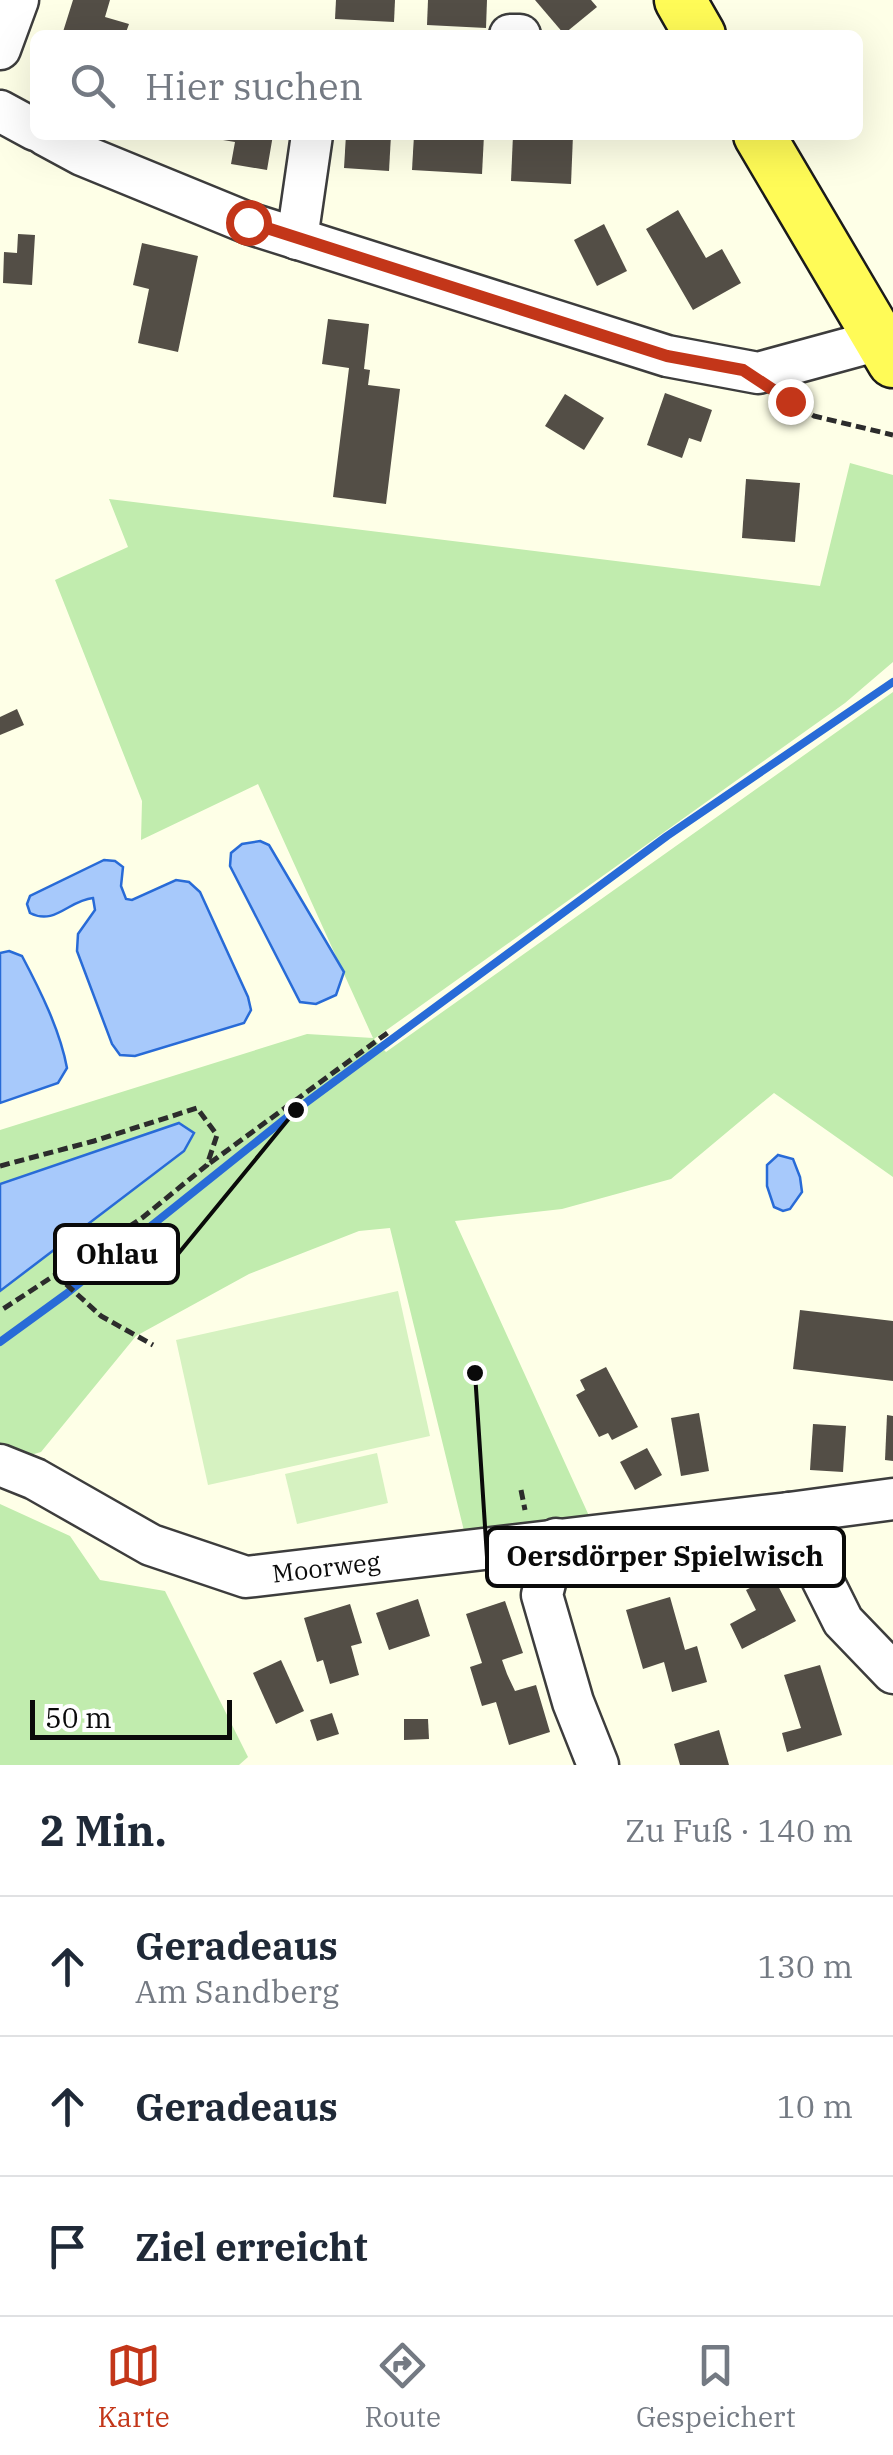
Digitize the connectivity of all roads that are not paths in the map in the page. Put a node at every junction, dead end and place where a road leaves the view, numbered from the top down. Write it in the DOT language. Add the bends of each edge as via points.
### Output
graph roads {
  1 [pos="18,0"];
  2 [pos="680,0"];
  3 [pos="697,30"];
  4 [pos="0,49"];
  5 [pos="0,111"];
  6 [pos="30,127"];
  7 [pos="54,140"];
  8 [pos="311,140"];
  9 [pos="762,140"];
  10 [pos="297,239"];
  11 [pos="886,351"];
  12 [pos="0,1465"];
  13 [pos="893,1498"];
  14 [pos="789,1513"];
  15 [pos="556,1539"];
  16 [pos="893,1672"];
  17 [pos="598,1765"];
  1 -- 4 [label="street"];
  2 -- 3 [label="main road"];
  5 -- 6 [label="street"];
  7 -- 10 [label="street"];
  8 -- 10 [label="street"];
  9 -- 11 [label="main road"];
  10 -- 11 [label="street" via="667,356 758,373"];
  12 -- 15 [label="street, Moorweg" via="151,1545 246,1577"];
  13 -- 14 [label="street, Moorweg"];
  14 -- 15 [label="street, Moorweg"];
  14 -- 16 [label="street" via="842,1620"];
  15 -- 17 [label="street" via="542,1594"];
}
